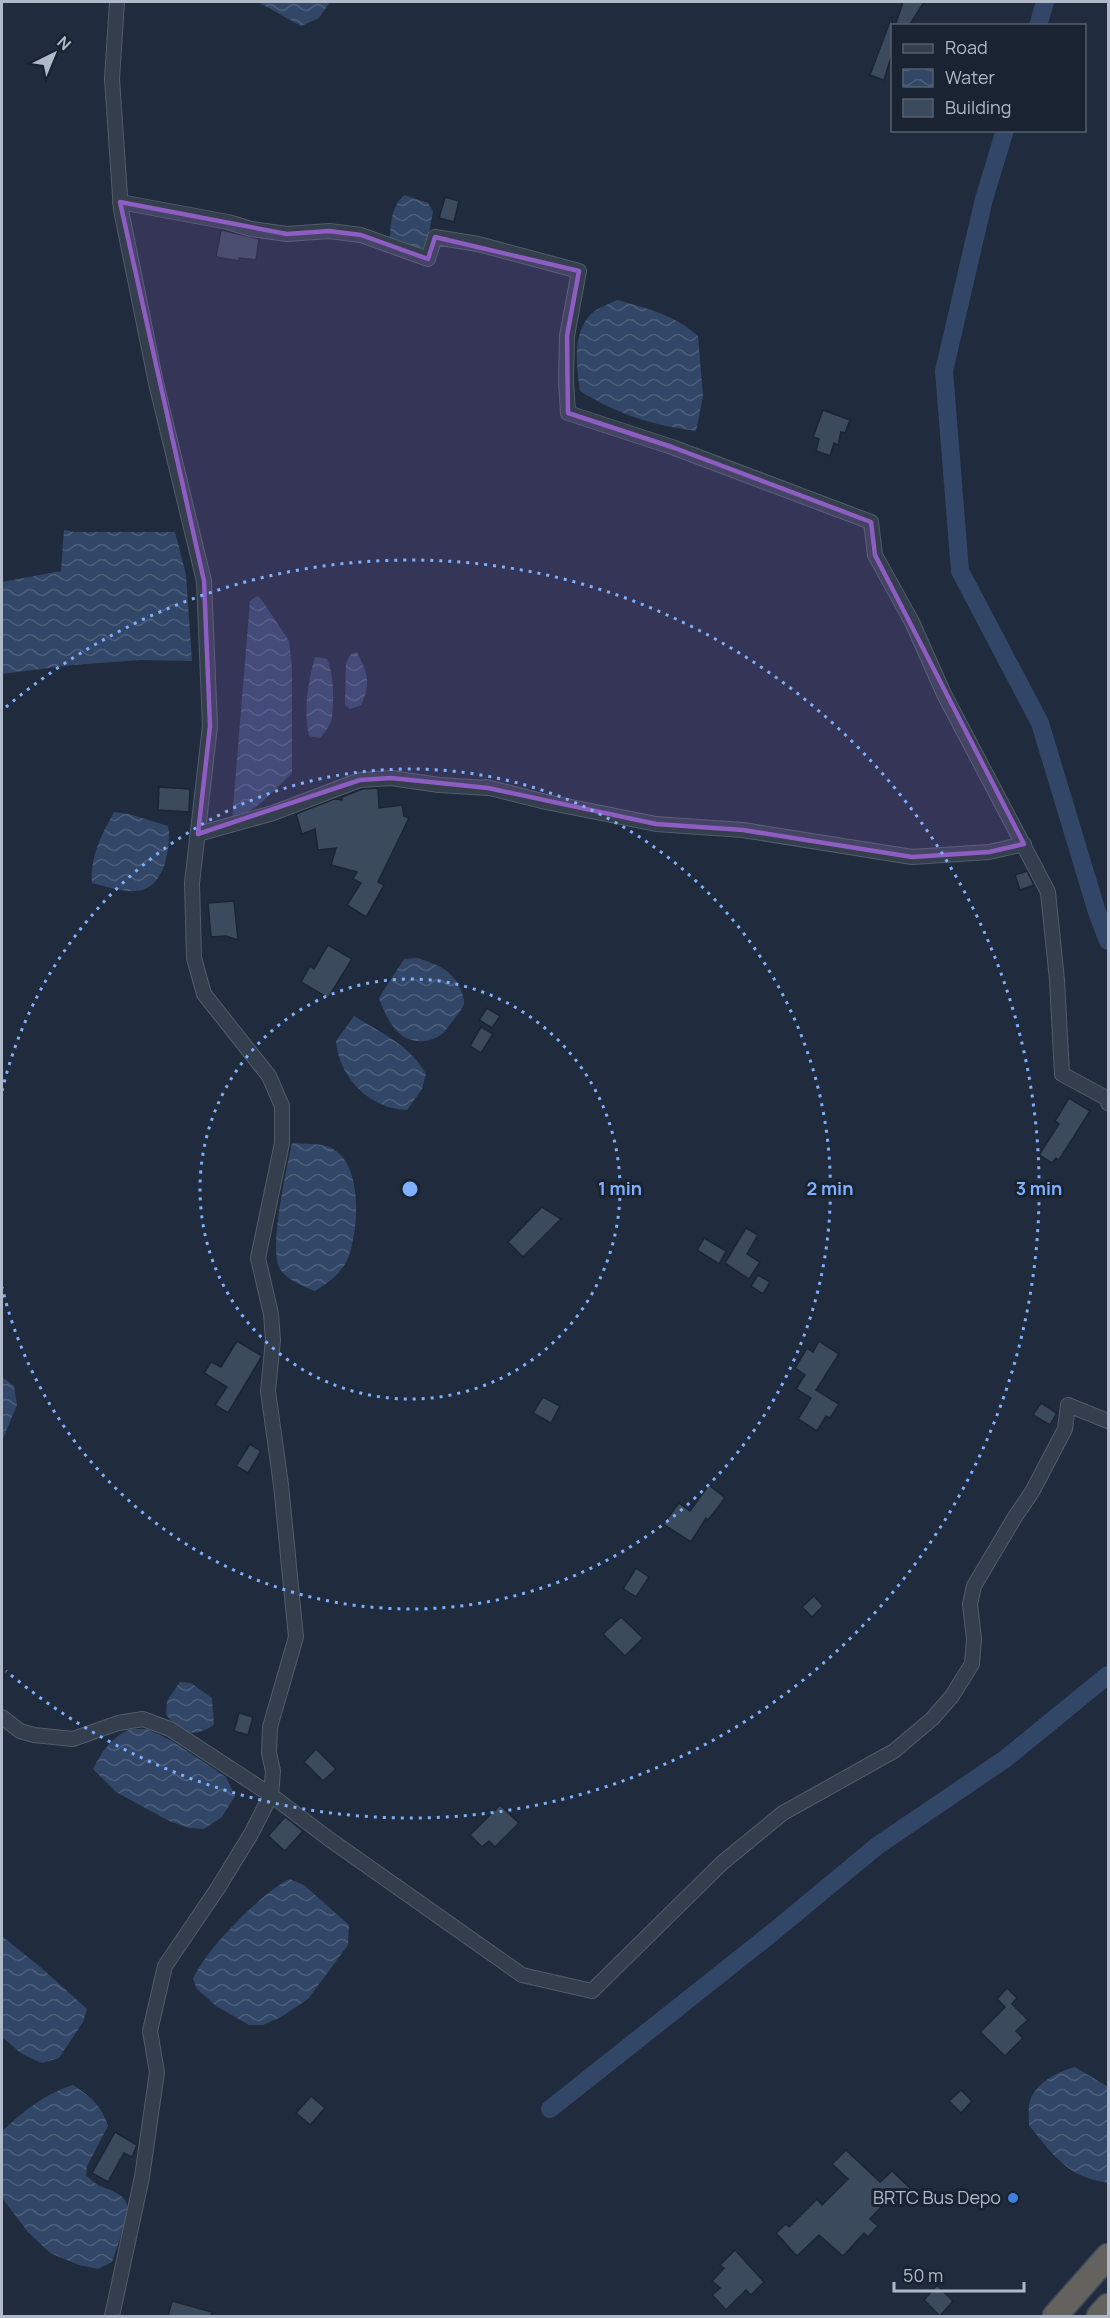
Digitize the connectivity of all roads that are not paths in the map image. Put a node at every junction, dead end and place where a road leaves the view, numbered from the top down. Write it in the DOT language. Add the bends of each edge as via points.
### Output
graph roads {
  1 [pos="117,2"];
  2 [pos="120,202"];
  3 [pos="198,834"];
  4 [pos="1024,844"];
  5 [pos="1108,1103"];
  6 [pos="1108,1421"];
  7 [pos="2,1717"];
  8 [pos="271,1795"];
  9 [pos="1108,2256"];
  10 [pos="1108,2306"];
  11 [pos="112,2316"];
  12 [pos="1055,2316"];
  13 [pos="1099,2316"];
  1 -- 2 [label="street" via="112,79"];
  2 -- 3 [label="street" via="156,383 204,581 210,726"];
  2 -- 4 [label="street" via="260,231 361,235 428,259 435,237 478,244 579,271 567,336 568,413 672,447 871,522 875,555"];
  3 -- 4 [label="street" via="273,813 360,780 391,778 487,787 656,824 743,830 912,857 989,852"];
  3 -- 8 [label="street" via="192,883 194,958 204,994 269,1076 282,1106 282,1143 258,1258 271,1314 273,1340 268,1391 296,1637 270,1727"];
  4 -- 5 [label="street" via="1048,892 1058,980 1062,1074 1108,1099"];
  6 -- 8 [label="street" via="1068,1405 1065,1429 1032,1492 974,1586 970,1604 972,1664 932,1719 894,1752 783,1813 722,1863 592,1991 522,1975"];
  7 -- 8 [label="street" via="20,1731 73,1739 142,1719 170,1729"];
  8 -- 11 [label="street" via="218,1888 165,1966 150,2031 157,2072 142,2177"];
  9 -- 12 [label="highway"];
  10 -- 13 [label="highway"];
}
